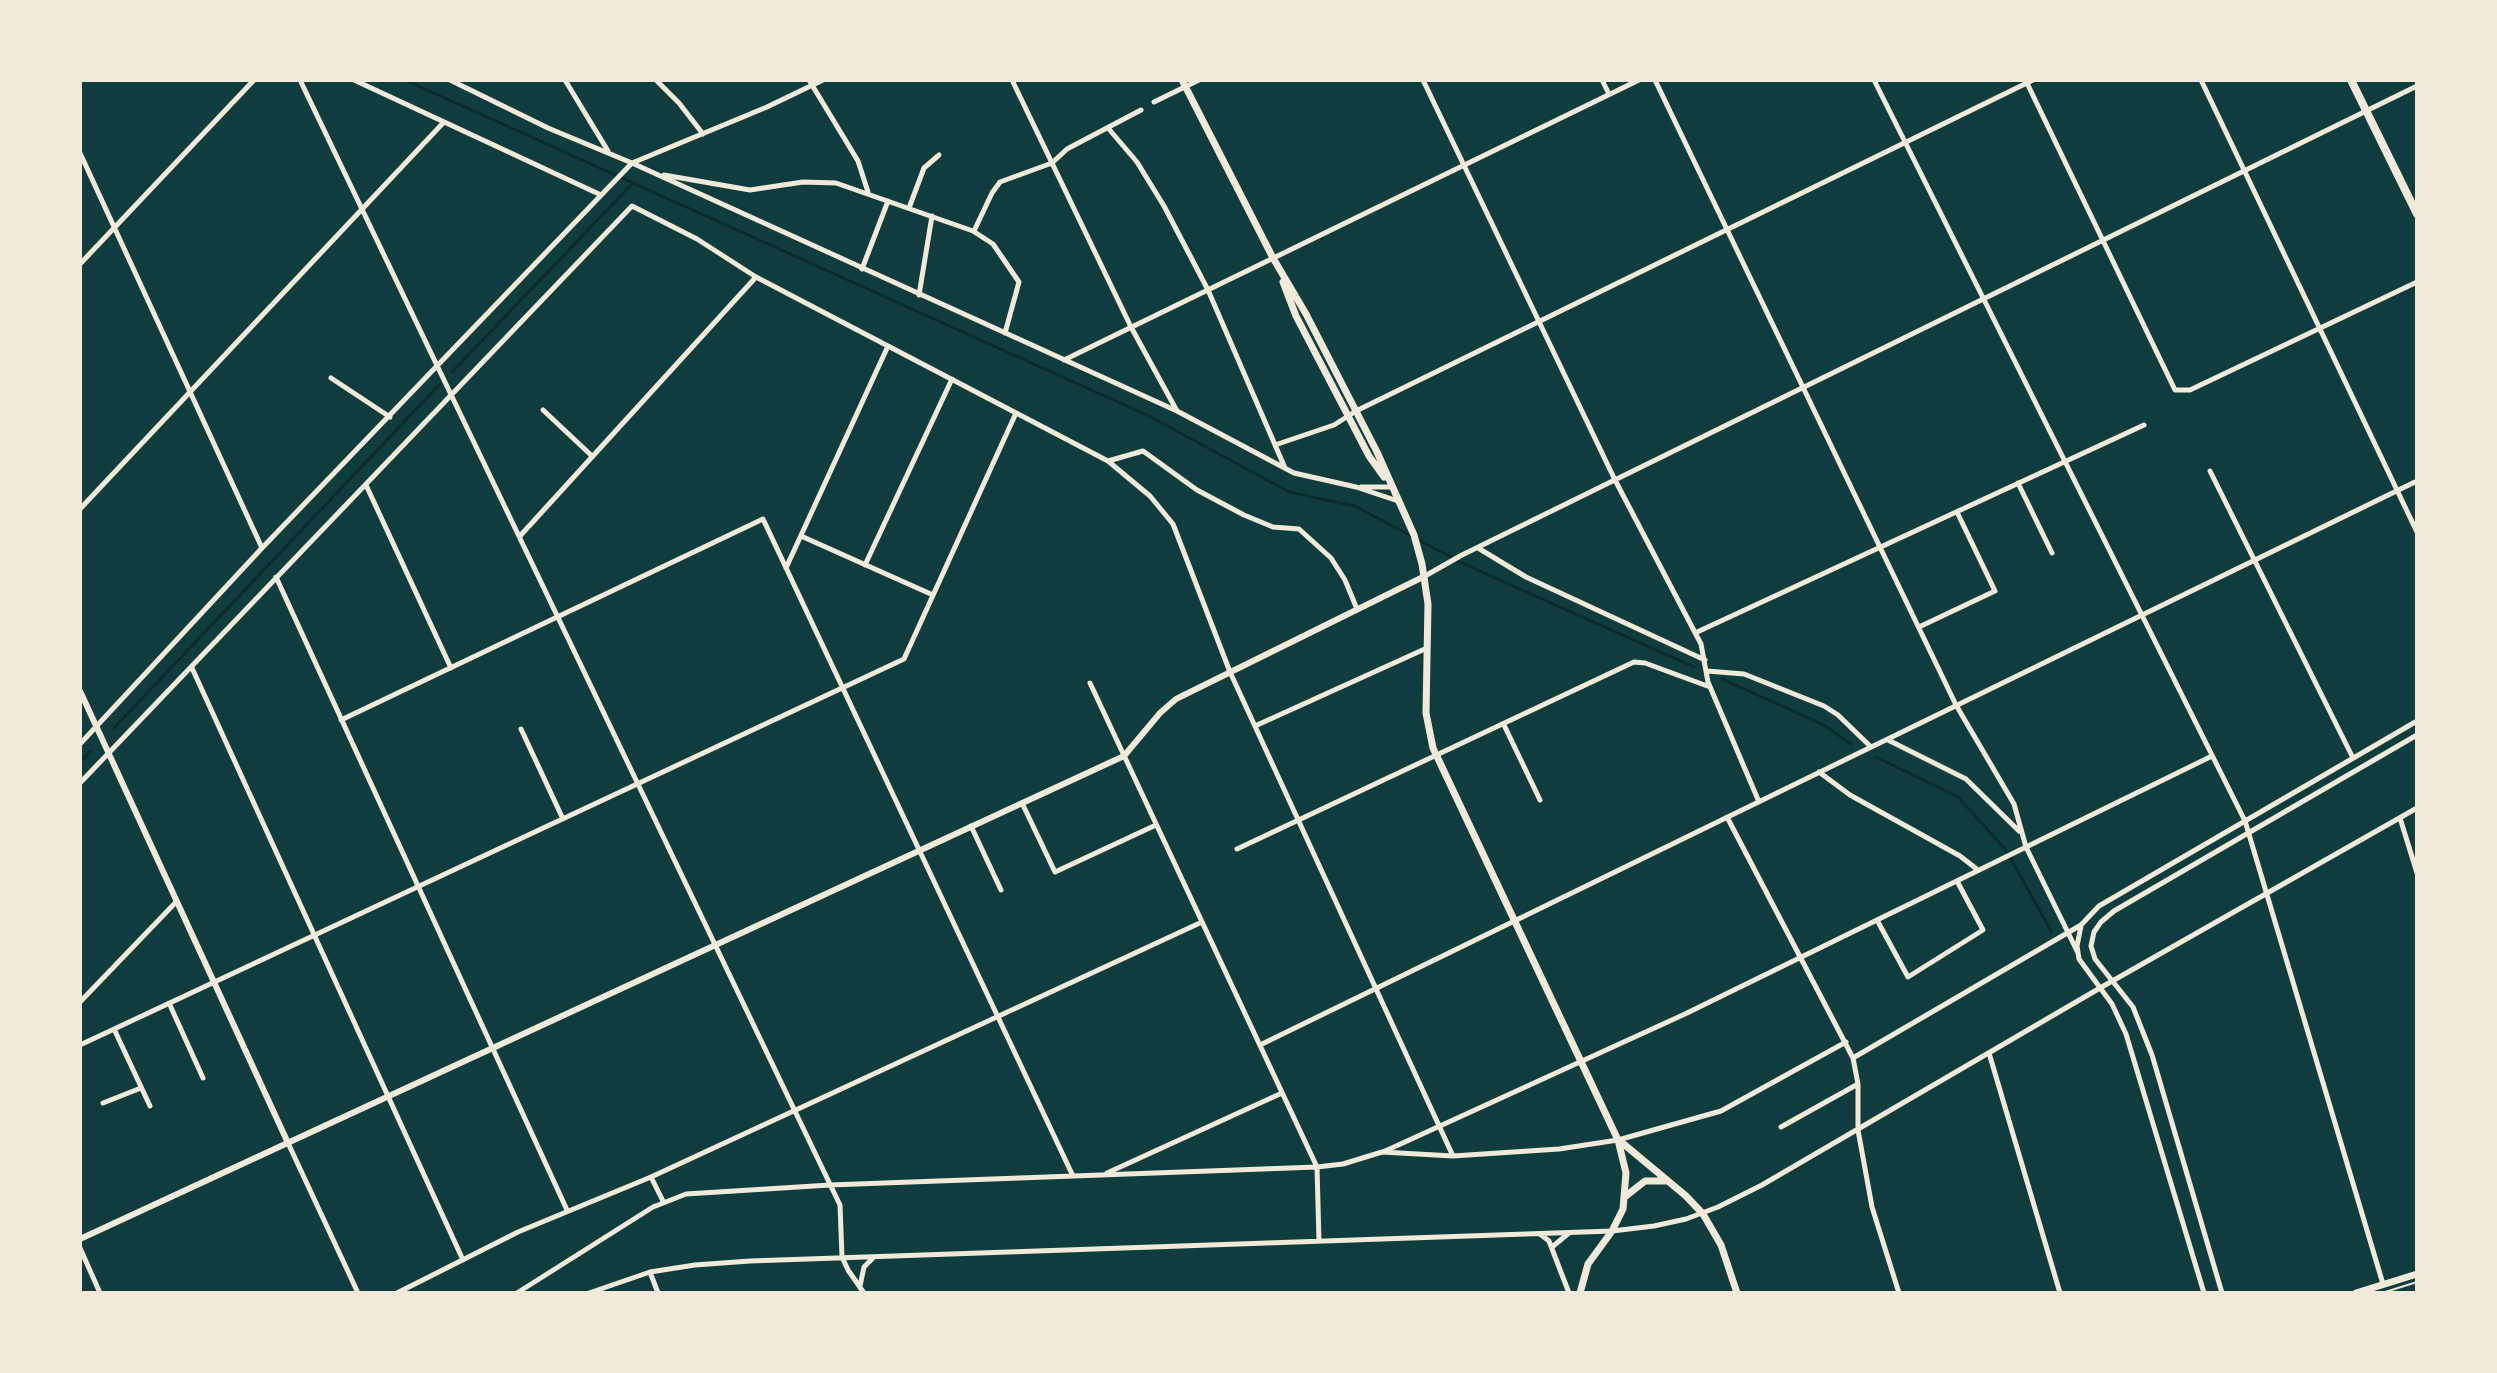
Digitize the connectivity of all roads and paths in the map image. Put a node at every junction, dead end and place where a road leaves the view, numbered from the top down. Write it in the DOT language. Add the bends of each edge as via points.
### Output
graph roads {
  1 [pos="254,80"];
  2 [pos="300,80"];
  3 [pos="354,80"];
  4 [pos="450,80"];
  5 [pos="565,80"];
  6 [pos="656,80"];
  7 [pos="823,80"];
  8 [pos="1012,80"];
  9 [pos="1199,80"];
  10 [pos="1423,80"];
  11 [pos="1602,80"];
  12 [pos="1639,80"];
  13 [pos="1655,80"];
  14 [pos="1874,80"];
  15 [pos="2201,80"];
  16 [pos="2351,80"];
  17 [pos="2029,81"];
  18 [pos="811,83"];
  19 [pos="1184,83"];
  20 [pos="2417,86"];
  21 [pos="1609,94"];
  22 [pos="1154,102"];
  23 [pos="1141,110"];
  24 [pos="2366,111"];
  25 [pos="444,122"];
  26 [pos="1108,128"];
  27 [pos="703,134"];
  28 [pos="1905,143"];
  29 [pos="80,153"];
  30 [pos="609,153"];
  31 [pos="939,155"];
  32 [pos="632,163"];
  33 [pos="1052,163"];
  34 [pos="1464,165"];
  35 [pos="2244,171"];
  36 [pos="657,174"];
  37 [pos="868,193"];
  38 [pos="601,195"];
  39 [pos="888,201"];
  40 [pos="909,208"];
  41 [pos="362,210"];
  42 [pos="2417,214"];
  43 [pos="932,216"];
  44 [pos="114,228"];
  45 [pos="1727,230"];
  46 [pos="973,231"];
  47 [pos="2102,241"];
  48 [pos="1273,258"];
  49 [pos="80,264"];
  50 [pos="862,269"];
  51 [pos="756,277"];
  52 [pos="2417,282"];
  53 [pos="1208,290"];
  54 [pos="919,295"];
  55 [pos="1983,299"];
  56 [pos="1540,322"];
  57 [pos="1131,327"];
  58 [pos="2320,328"];
  59 [pos="1005,333"];
  60 [pos="888,346"];
  61 [pos="1064,360"];
  62 [pos="438,367"];
  63 [pos="331,378"];
  64 [pos="952,379"];
  65 [pos="1803,388"];
  66 [pos="190,392"];
  67 [pos="451,395"];
  68 [pos="543,410"];
  69 [pos="1177,411"];
  70 [pos="1356,411"];
  71 [pos="1016,413"];
  72 [pos="390,417"];
  73 [pos="1349,418"];
  74 [pos="2144,425"];
  75 [pos="1275,445"];
  76 [pos="592,456"];
  77 [pos="1108,461"];
  78 [pos="2065,462"];
  79 [pos="1286,469"];
  80 [pos="2210,471"];
  81 [pos="1615,480"];
  82 [pos="2417,481"];
  83 [pos="2018,483"];
  84 [pos="366,485"];
  85 [pos="1356,487"];
  86 [pos="1391,487"];
  87 [pos="2397,490"];
  88 [pos="1398,501"];
  89 [pos="80,509"];
  90 [pos="1957,512"];
  91 [pos="2417,532"];
  92 [pos="801,536"];
  93 [pos="519,537"];
  94 [pos="1477,547"];
  95 [pos="1880,547"];
  96 [pos="262,548"];
  97 [pos="2052,553"];
  98 [pos="2254,560"];
  99 [pos="865,565"];
  100 [pos="786,569"];
  101 [pos="1425,576"];
  102 [pos="276,577"];
  103 [pos="933,595"];
  104 [pos="1357,609"];
  105 [pos="2142,615"];
  106 [pos="558,617"];
  107 [pos="1919,627"];
  108 [pos="1695,633"];
  109 [pos="1428,648"];
  110 [pos="1705,660"];
  111 [pos="192,668"];
  112 [pos="451,668"];
  113 [pos="1707,671"];
  114 [pos="1230,672"];
  115 [pos="1090,683"];
  116 [pos="1710,687"];
  117 [pos="842,688"];
  118 [pos="80,691"];
  119 [pos="1956,705"];
  120 [pos="341,720"];
  121 [pos="2417,721"];
  122 [pos="1504,725"];
  123 [pos="96,726"];
  124 [pos="1255,726"];
  125 [pos="521,729"];
  126 [pos="2417,735"];
  127 [pos="1887,739"];
  128 [pos="80,744"];
  129 [pos="1871,747"];
  130 [pos="109,754"];
  131 [pos="1124,756"];
  132 [pos="1436,756"];
  133 [pos="2212,756"];
  134 [pos="2353,758"];
  135 [pos="1819,772"];
  136 [pos="80,783"];
  137 [pos="638,784"];
  138 [pos="1540,800"];
  139 [pos="1759,802"];
  140 [pos="1022,803"];
  141 [pos="2417,808"];
  142 [pos="1727,817"];
  143 [pos="2400,818"];
  144 [pos="563,819"];
  145 [pos="1299,820"];
  146 [pos="2245,821"];
  147 [pos="1156,825"];
  148 [pos="971,826"];
  149 [pos="2022,833"];
  150 [pos="2249,833"];
  151 [pos="2026,847"];
  152 [pos="1237,849"];
  153 [pos="919,851"];
  154 [pos="1978,870"];
  155 [pos="2417,873"];
  156 [pos="1957,881"];
  157 [pos="418,886"];
  158 [pos="1001,890"];
  159 [pos="2268,893"];
  160 [pos="177,901"];
  161 [pos="1877,920"];
  162 [pos="1514,921"];
  163 [pos="1202,922"];
  164 [pos="2081,925"];
  165 [pos="2068,933"];
  166 [pos="314,935"];
  167 [pos="715,945"];
  168 [pos="2078,953"];
  169 [pos="1802,957"];
  170 [pos="2113,981"];
  171 [pos="214,982"];
  172 [pos="1376,988"];
  173 [pos="2100,988"];
  174 [pos="80,1002"];
  175 [pos="169,1003"];
  176 [pos="998,1017"];
  177 [pos="114,1029"];
  178 [pos="1846,1042"];
  179 [pos="80,1045"];
  180 [pos="1260,1045"];
  181 [pos="493,1048"];
  182 [pos="1989,1053"];
  183 [pos="1853,1058"];
  184 [pos="1582,1063"];
  185 [pos="203,1078"];
  186 [pos="1858,1084"];
  187 [pos="141,1088"];
  188 [pos="1282,1093"];
  189 [pos="388,1096"];
  190 [pos="103,1103"];
  191 [pos="150,1106"];
  192 [pos="795,1111"];
  193 [pos="1440,1126"];
  194 [pos="1781,1127"];
  195 [pos="1858,1130"];
  196 [pos="1618,1140"];
  197 [pos="288,1143"];
  198 [pos="1382,1152"];
  199 [pos="1453,1156"];
  200 [pos="1317,1167"];
  201 [pos="1103,1175"];
  202 [pos="1073,1176"];
  203 [pos="651,1177"];
  204 [pos="1668,1181"];
  205 [pos="830,1185"];
  206 [pos="1626,1196"];
  207 [pos="663,1201"];
  208 [pos="567,1210"];
  209 [pos="1703,1214"];
  210 [pos="1612,1231"];
  211 [pos="1570,1232"];
  212 [pos="1539,1233"];
  213 [pos="80,1239"];
  214 [pos="1319,1241"];
  215 [pos="1552,1247"];
  216 [pos="80,1248"];
  217 [pos="874,1256"];
  218 [pos="842,1257"];
  219 [pos="463,1260"];
  220 [pos="650,1272"];
  221 [pos="2417,1274"];
  222 [pos="2417,1282"];
  223 [pos="862,1290"];
  224 [pos="2384,1290"];
  225 [pos="100,1293"];
  226 [pos="358,1293"];
  227 [pos="397,1293"];
  228 [pos="517,1293"];
  229 [pos="589,1293"];
  230 [pos="658,1293"];
  231 [pos="1569,1293"];
  232 [pos="1580,1293"];
  233 [pos="1737,1293"];
  234 [pos="1899,1293"];
  235 [pos="2060,1293"];
  236 [pos="2204,1293"];
  237 [pos="2222,1293"];
  238 [pos="2356,1293"];
  1 -- 44 [label="street"];
  2 -- 41 [label="street"];
  3 -- 25 [label="street"];
  4 -- 30 [label="street"];
  5 -- 30 [label="street"];
  6 -- 27 [label="street"];
  7 -- 18 [label="street"];
  8 -- 33 [label="street"];
  9 -- 19 [label="street"];
  10 -- 34 [label="street"];
  11 -- 21 [label="street"];
  12 -- 21 [label="street"];
  13 -- 45 [label="street"];
  14 -- 28 [label="street"];
  15 -- 35 [label="street"];
  16 -- 24 [label="main road"];
  17 -- 28 [label="street"];
  17 -- 47 [label="street"];
  18 -- 27 [label="street"];
  18 -- 37 [label="street" via="858,161"];
  19 -- 22 [label="street"];
  19 -- 48 [label="main road"];
  20 -- 24 [label="street"];
  21 -- 34 [label="street"];
  23 -- 26 [label="street"];
  24 -- 35 [label="street"];
  24 -- 42 [label="main road"];
  25 -- 38 [label="street"];
  25 -- 41 [label="street"];
  26 -- 33 [label="street"];
  26 -- 53 [label="street" via="1158,195"];
  27 -- 32 [label="street"];
  28 -- 45 [label="street"];
  28 -- 55 [label="street"];
  29 -- 44 [label="street"];
  30 -- 32 [label="street"];
  31 -- 40 [label="street" via="924,168"];
  32 -- 36 [label="street"];
  32 -- 38 [label="street"];
  33 -- 46 [label="street" via="996,186"];
  33 -- 57 [label="street"];
  34 -- 48 [label="street"];
  34 -- 56 [label="street"];
  35 -- 47 [label="street"];
  35 -- 58 [label="street"];
  36 -- 37 [label="street" via="750,190 817,181"];
  36 -- 50 [label="street"];
  37 -- 39 [label="street"];
  38 -- 62 [label="street"];
  39 -- 40 [label="street"];
  39 -- 50 [label="street"];
  40 -- 43 [label="street"];
  41 -- 62 [label="street"];
  41 -- 66 [label="street"];
  43 -- 46 [label="street"];
  43 -- 54 [label="street"];
  44 -- 49 [label="street"];
  44 -- 66 [label="street"];
  45 -- 56 [label="street"];
  45 -- 65 [label="street"];
  46 -- 59 [label="street" via="993,244 1019,282"];
  47 -- 55 [label="street"];
  47 -- 58 [label="street" via="2178,392"];
  48 -- 53 [label="street"];
  48 -- 70 [label="main road"];
  48 -- 73 [label="main road" via="1296,316"];
  50 -- 54 [label="street"];
  51 -- 60 [label="street"];
  51 -- 67 [label="street" via="632,206"];
  51 -- 76 [label="street"];
  52 -- 58 [label="street"];
  53 -- 57 [label="street"];
  53 -- 75 [label="street"];
  54 -- 59 [label="street"];
  55 -- 65 [label="street"];
  55 -- 78 [label="street"];
  56 -- 70 [label="street"];
  56 -- 81 [label="street"];
  57 -- 61 [label="street"];
  57 -- 69 [label="street"];
  58 -- 87 [label="street"];
  59 -- 61 [label="street"];
  60 -- 64 [label="street"];
  60 -- 92 [label="street"];
  61 -- 69 [label="street"];
  62 -- 67 [label="street"];
  62 -- 72 [label="street"];
  63 -- 72 [label="street"];
  64 -- 71 [label="street"];
  64 -- 99 [label="street"];
  65 -- 81 [label="street"];
  65 -- 95 [label="street"];
  66 -- 89 [label="street"];
  66 -- 96 [label="street"];
  67 -- 84 [label="street"];
  67 -- 93 [label="street"];
  68 -- 76 [label="street"];
  69 -- 79 [label="street"];
  70 -- 73 [label="street"];
  70 -- 86 [label="main road"];
  71 -- 77 [label="street"];
  71 -- 103 [label="street"];
  72 -- 96 [label="street"];
  73 -- 75 [label="street"];
  73 -- 86 [label="main road"];
  74 -- 78 [label="street"];
  75 -- 79 [label="street"];
  76 -- 93 [label="street"];
  77 -- 104 [label="street" via="1143,451 1197,490 1244,515 1273,527 1299,529 1331,558"];
  77 -- 114 [label="street" via="1150,496 1173,524"];
  78 -- 83 [label="street"];
  78 -- 105 [label="street"];
  79 -- 85 [label="street"];
  80 -- 98 [label="street"];
  81 -- 94 [label="street"];
  81 -- 108 [label="street"];
  82 -- 87 [label="street"];
  83 -- 90 [label="street"];
  83 -- 97 [label="street"];
  84 -- 102 [label="street"];
  84 -- 112 [label="street"];
  85 -- 86 [label="street"];
  85 -- 88 [label="street"];
  86 -- 88 [label="main road"];
  87 -- 91 [label="street"];
  87 -- 98 [label="street"];
  88 -- 101 [label="main road"];
  90 -- 95 [label="street"];
  90 -- 107 [label="street" via="1995,591"];
  92 -- 99 [label="street"];
  92 -- 100 [label="street"];
  93 -- 106 [label="street"];
  94 -- 101 [label="street"];
  94 -- 110 [label="street" via="1526,577"];
  95 -- 107 [label="street"];
  95 -- 108 [label="street"];
  96 -- 123 [label="street"];
  98 -- 105 [label="street"];
  98 -- 134 [label="street"];
  99 -- 103 [label="street"];
  100 -- 106 [label="street" via="763,519"];
  100 -- 117 [label="street"];
  101 -- 104 [label="street"];
  101 -- 109 [label="main road"];
  102 -- 111 [label="street"];
  102 -- 120 [label="street"];
  103 -- 117 [label="street" via="904,659"];
  104 -- 114 [label="street"];
  105 -- 119 [label="street"];
  105 -- 133 [label="street"];
  106 -- 112 [label="street"];
  106 -- 137 [label="street"];
  107 -- 119 [label="street"];
  108 -- 110 [label="street"];
  109 -- 124 [label="street"];
  109 -- 132 [label="main road" via="1426,713"];
  110 -- 113 [label="street"];
  111 -- 130 [label="street"];
  111 -- 166 [label="street"];
  112 -- 120 [label="street"];
  113 -- 116 [label="street"];
  113 -- 129 [label="street" via="1744,674 1824,706"];
  114 -- 124 [label="street"];
  114 -- 131 [label="street" via="1167,706"];
  115 -- 131 [label="street"];
  116 -- 122 [label="street" via="1634,662"];
  116 -- 139 [label="street"];
  117 -- 137 [label="street"];
  117 -- 153 [label="street"];
  118 -- 123 [label="street"];
  119 -- 127 [label="street"];
  119 -- 149 [label="street" via="2014,804"];
  120 -- 157 [label="street"];
  121 -- 134 [label="street"];
  122 -- 132 [label="street"];
  122 -- 138 [label="street"];
  123 -- 128 [label="street"];
  123 -- 130 [label="street"];
  124 -- 145 [label="street"];
  125 -- 144 [label="street"];
  126 -- 150 [label="street"];
  127 -- 129 [label="street"];
  127 -- 149 [label="street" via="1966,779"];
  129 -- 135 [label="street"];
  130 -- 136 [label="street"];
  130 -- 160 [label="street"];
  131 -- 140 [label="street"];
  131 -- 147 [label="street"];
  132 -- 145 [label="street"];
  132 -- 162 [label="main road"];
  133 -- 146 [label="street"];
  133 -- 151 [label="street"];
  134 -- 146 [label="street"];
  135 -- 139 [label="street"];
  135 -- 154 [label="street"];
  137 -- 144 [label="street"];
  137 -- 167 [label="street"];
  139 -- 142 [label="street"];
  140 -- 147 [label="street" via="1055,872"];
  140 -- 148 [label="street"];
  141 -- 143 [label="street"];
  142 -- 162 [label="street"];
  142 -- 169 [label="street"];
  143 -- 155 [label="street"];
  143 -- 159 [label="street"];
  144 -- 157 [label="street"];
  145 -- 152 [label="street"];
  145 -- 172 [label="street"];
  146 -- 150 [label="street"];
  146 -- 164 [label="street" via="2099,906"];
  147 -- 163 [label="street"];
  148 -- 153 [label="street"];
  148 -- 158 [label="street"];
  149 -- 151 [label="street"];
  150 -- 159 [label="street"];
  150 -- 170 [label="street" via="2101,922 2092,953"];
  151 -- 154 [label="street"];
  151 -- 165 [label="street"];
  153 -- 167 [label="street"];
  153 -- 176 [label="street"];
  154 -- 156 [label="street"];
  156 -- 161 [label="street"];
  156 -- 161 [label="street" via="1983,930 1908,977"];
  157 -- 166 [label="street"];
  157 -- 181 [label="street"];
  159 -- 170 [label="street"];
  159 -- 224 [label="street"];
  160 -- 171 [label="street"];
  160 -- 174 [label="street"];
  161 -- 169 [label="street"];
  162 -- 172 [label="street"];
  162 -- 184 [label="main road"];
  163 -- 176 [label="street"];
  163 -- 180 [label="street"];
  164 -- 165 [label="street"];
  164 -- 168 [label="street"];
  165 -- 168 [label="street"];
  165 -- 183 [label="street"];
  166 -- 171 [label="street"];
  166 -- 189 [label="street"];
  167 -- 181 [label="street"];
  167 -- 192 [label="street"];
  168 -- 173 [label="street"];
  169 -- 178 [label="street"];
  169 -- 184 [label="street"];
  170 -- 173 [label="street"];
  170 -- 237 [label="street" via="2133,1007 2152,1055"];
  171 -- 175 [label="street"];
  171 -- 197 [label="street"];
  172 -- 180 [label="street"];
  172 -- 193 [label="street"];
  173 -- 182 [label="street"];
  173 -- 236 [label="street" via="2134,1055"];
  175 -- 177 [label="street"];
  175 -- 185 [label="street"];
  176 -- 192 [label="street"];
  176 -- 202 [label="street"];
  177 -- 179 [label="street"];
  177 -- 187 [label="street"];
  178 -- 183 [label="street"];
  178 -- 196 [label="street" via="1721,1111"];
  180 -- 188 [label="street"];
  181 -- 189 [label="street"];
  181 -- 208 [label="street"];
  182 -- 195 [label="street"];
  182 -- 235 [label="street"];
  183 -- 186 [label="street"];
  184 -- 193 [label="street"];
  184 -- 196 [label="main road"];
  186 -- 194 [label="street"];
  186 -- 195 [label="street"];
  187 -- 190 [label="street"];
  187 -- 191 [label="street"];
  188 -- 200 [label="street"];
  188 -- 201 [label="street"];
  189 -- 197 [label="street"];
  189 -- 219 [label="street"];
  192 -- 203 [label="street"];
  192 -- 205 [label="street"];
  193 -- 198 [label="street"];
  193 -- 199 [label="street"];
  195 -- 209 [label="street"];
  195 -- 234 [label="street" via="1872,1207"];
  196 -- 199 [label="street" via="1531,1153"];
  196 -- 204 [label="main road"];
  196 -- 206 [label="main road"];
  197 -- 213 [label="street"];
  197 -- 226 [label="street"];
  198 -- 199 [label="street"];
  198 -- 200 [label="street"];
  200 -- 201 [label="street"];
  200 -- 214 [label="street"];
  201 -- 202 [label="street"];
  202 -- 205 [label="street"];
  203 -- 207 [label="street"];
  203 -- 208 [label="street"];
  204 -- 206 [label="main road" via="1645,1181"];
  204 -- 209 [label="main road"];
  205 -- 207 [label="street" via="702,1193"];
  205 -- 218 [label="street" via="841,1210"];
  206 -- 210 [label="main road"];
  207 -- 228 [label="street"];
  208 -- 219 [label="street"];
  209 -- 210 [label="street"];
  209 -- 233 [label="main road" via="1721,1245"];
  210 -- 211 [label="street"];
  210 -- 232 [label="main road" via="1588,1264"];
  211 -- 212 [label="street"];
  211 -- 215 [label="street"];
  212 -- 214 [label="street"];
  212 -- 215 [label="street"];
  214 -- 217 [label="street"];
  215 -- 231 [label="street"];
  216 -- 225 [label="street"];
  217 -- 218 [label="street"];
  217 -- 223 [label="street" via="864,1267"];
  218 -- 220 [label="street"];
  218 -- 223 [label="street"];
  219 -- 227 [label="street"];
  220 -- 229 [label="street"];
  220 -- 230 [label="street"];
  221 -- 224 [label="main road"];
  222 -- 224 [label="lane"];
  224 -- 238 [label="main road"];
}
